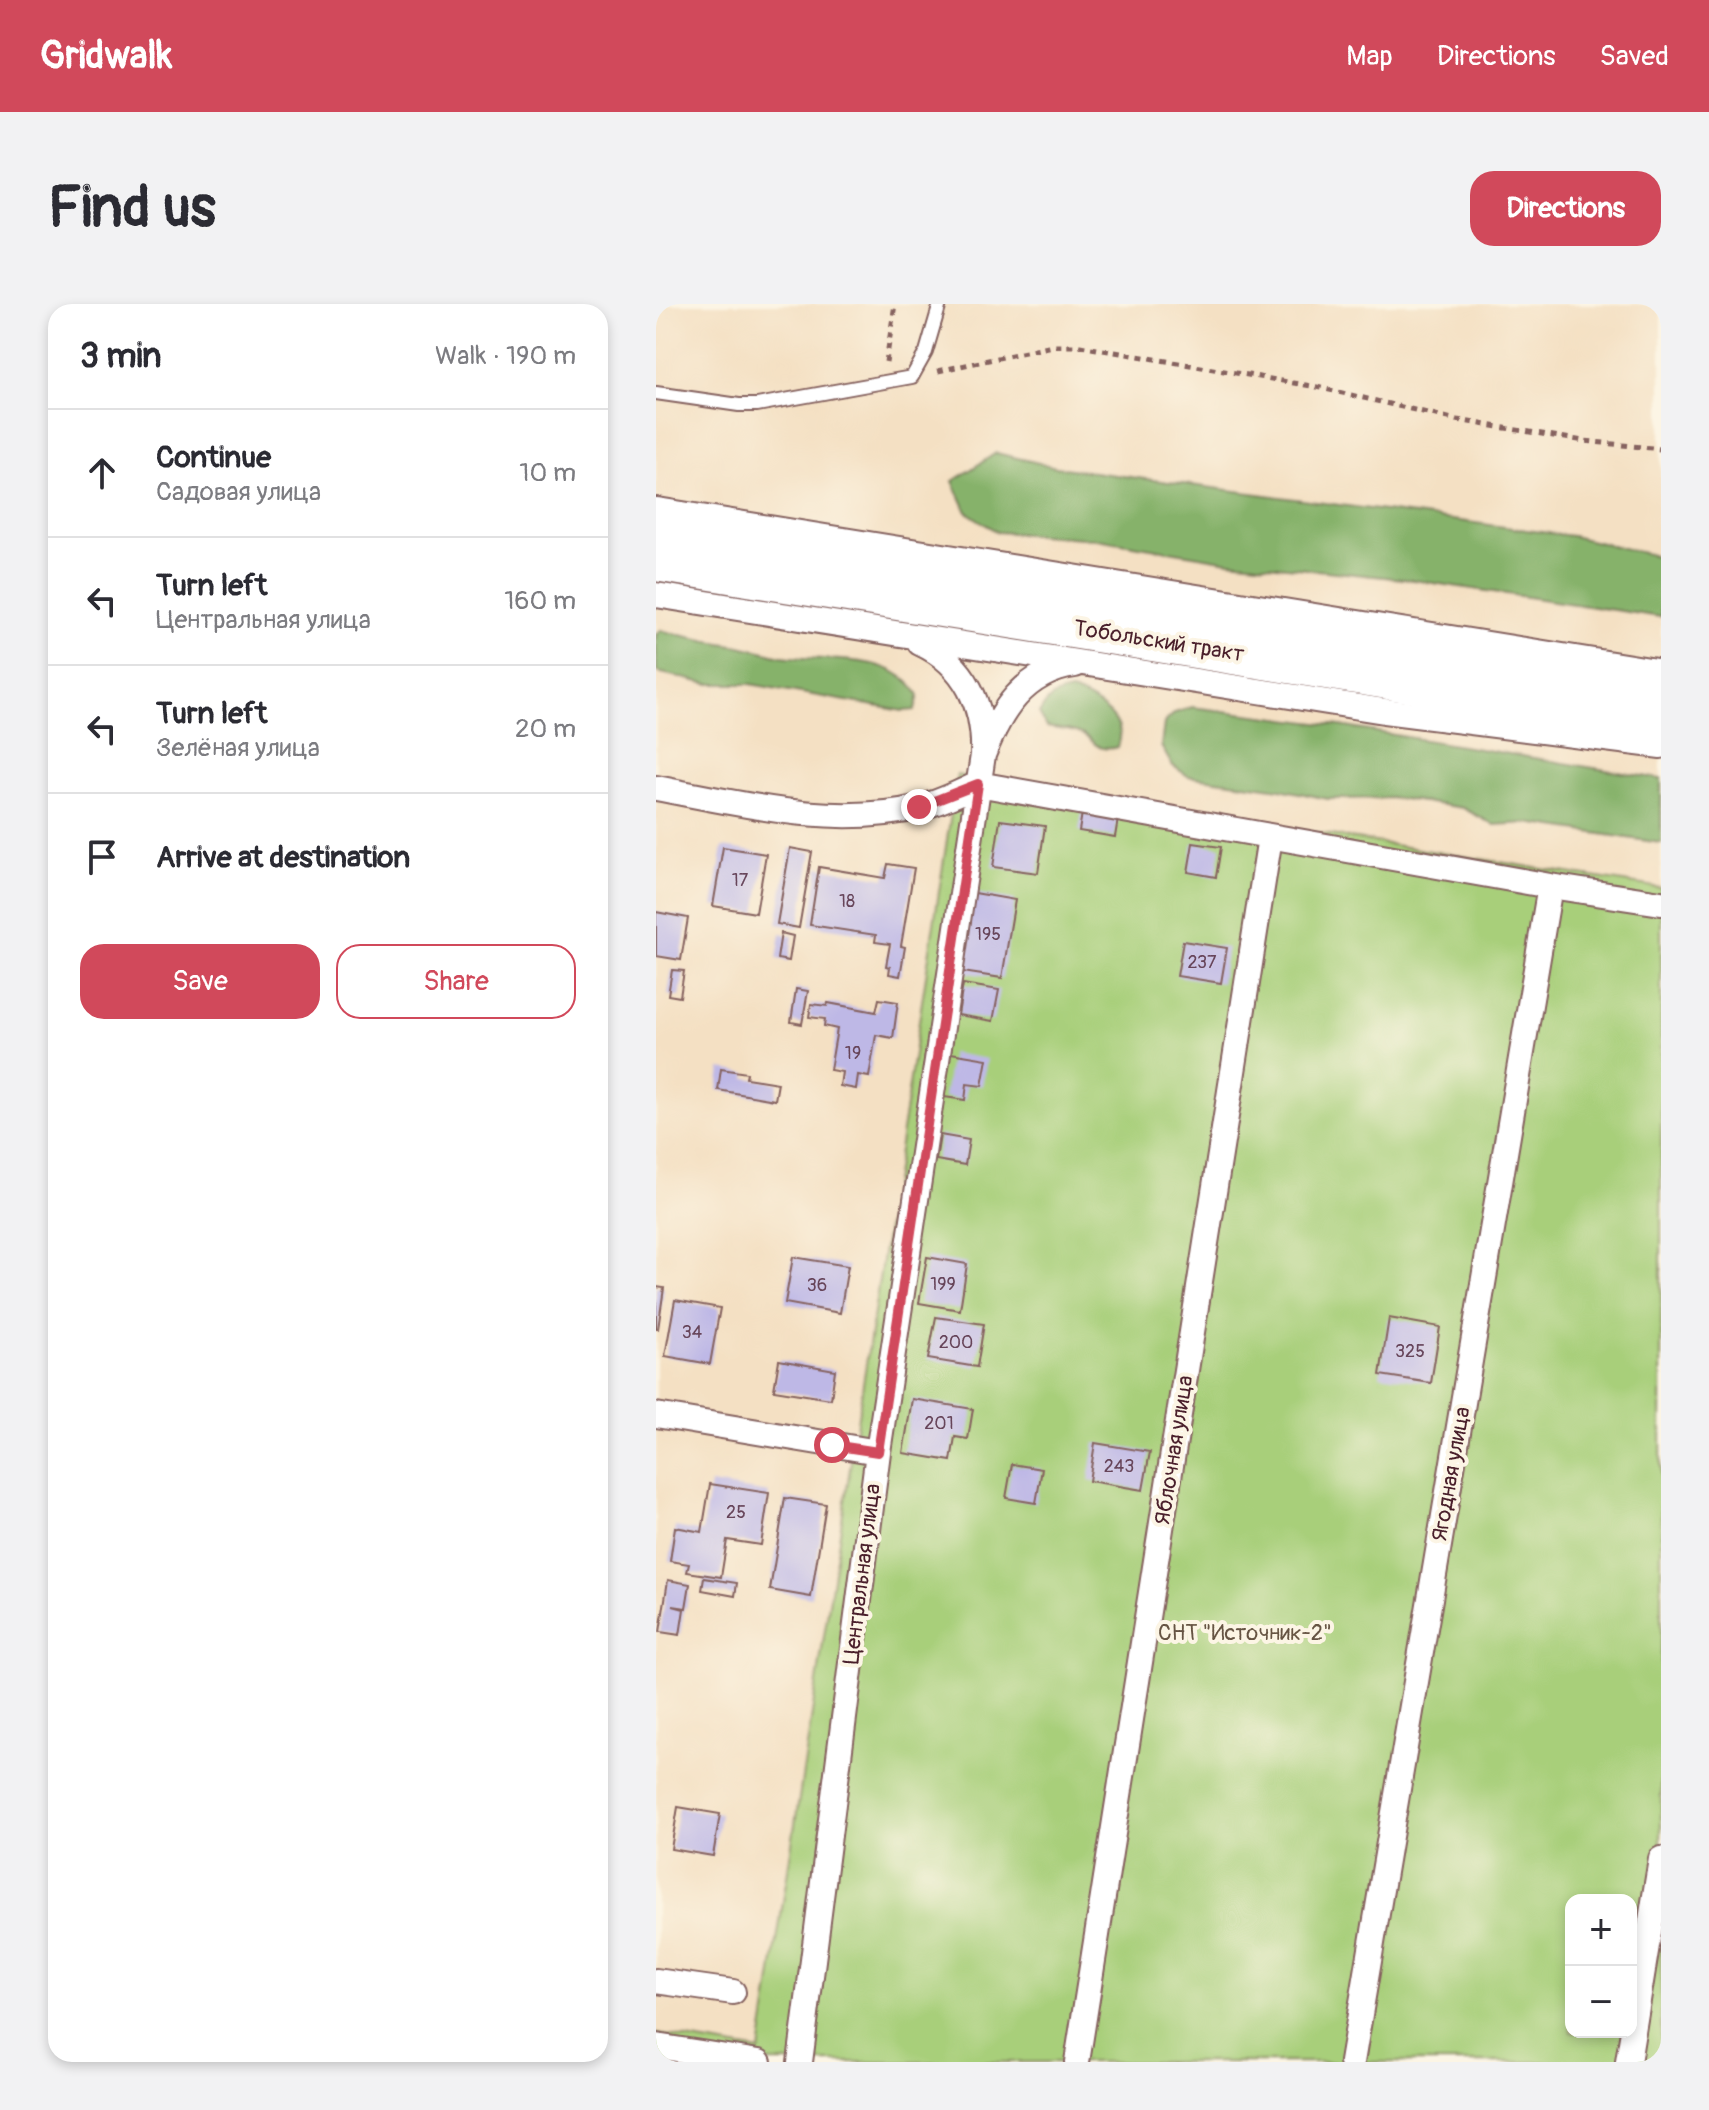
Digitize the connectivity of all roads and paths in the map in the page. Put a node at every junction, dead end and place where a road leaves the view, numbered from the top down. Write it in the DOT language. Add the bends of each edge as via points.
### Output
graph roads {
  1 [pos="895,304"];
  2 [pos="940,304"];
  3 [pos="912,377"];
  4 [pos="882,383"];
  5 [pos="656,393"];
  6 [pos="1661,449"];
  7 [pos="656,519"];
  8 [pos="656,560"];
  9 [pos="656,595"];
  10 [pos="883,631"];
  11 [pos="1090,664"];
  12 [pos="1661,681"];
  13 [pos="1661,722"];
  14 [pos="1661,746"];
  15 [pos="983,755"];
  16 [pos="978,784"];
  17 [pos="656,788"];
  18 [pos="1270,837"];
  19 [pos="1550,886"];
  20 [pos="1661,903"];
  21 [pos="656,1415"];
  22 [pos="878,1452"];
  23 [pos="1661,1859"];
  24 [pos="656,1981"];
  25 [pos="733,1992"];
  26 [pos="656,2046"];
  27 [pos="759,2062"];
  28 [pos="800,2062"];
  29 [pos="1077,2062"];
  30 [pos="1352,2062"];
  31 [pos="1628,2062"];
  1 -- 4 [label="path"];
  2 -- 3 [label="lane" via="926,352"];
  3 -- 4 [label="lane"];
  3 -- 6 [label="path" via="1053,346 1080,346 1317,387 1457,420"];
  4 -- 5 [label="lane" via="757,405"];
  7 -- 12 [label="highway, Тобольский тракт"];
  8 -- 13 [label="highway, Тобольский тракт"];
  9 -- 10 [label="street"];
  10 -- 11 [label="street"];
  10 -- 15 [label="street" via="933,649 964,678 982,718"];
  11 -- 14 [label="street" via="1384,711"];
  11 -- 15 [label="street" via="1058,668 1026,686 1001,714"];
  15 -- 16 [label="street, Центральная улица"];
  16 -- 17 [label="street" via="919,807 818,815"];
  16 -- 18 [label="street"];
  16 -- 22 [label="street, Центральная улица"];
  18 -- 19 [label="street"];
  18 -- 29 [label="street, Яблочная улица"];
  19 -- 20 [label="street"];
  19 -- 30 [label="street, Ягодная улица"];
  21 -- 22 [label="street"];
  22 -- 28 [label="street, Центральная улица"];
  23 -- 31 [label="street"];
  24 -- 25 [label="street"];
  26 -- 27 [label="street"];
}
